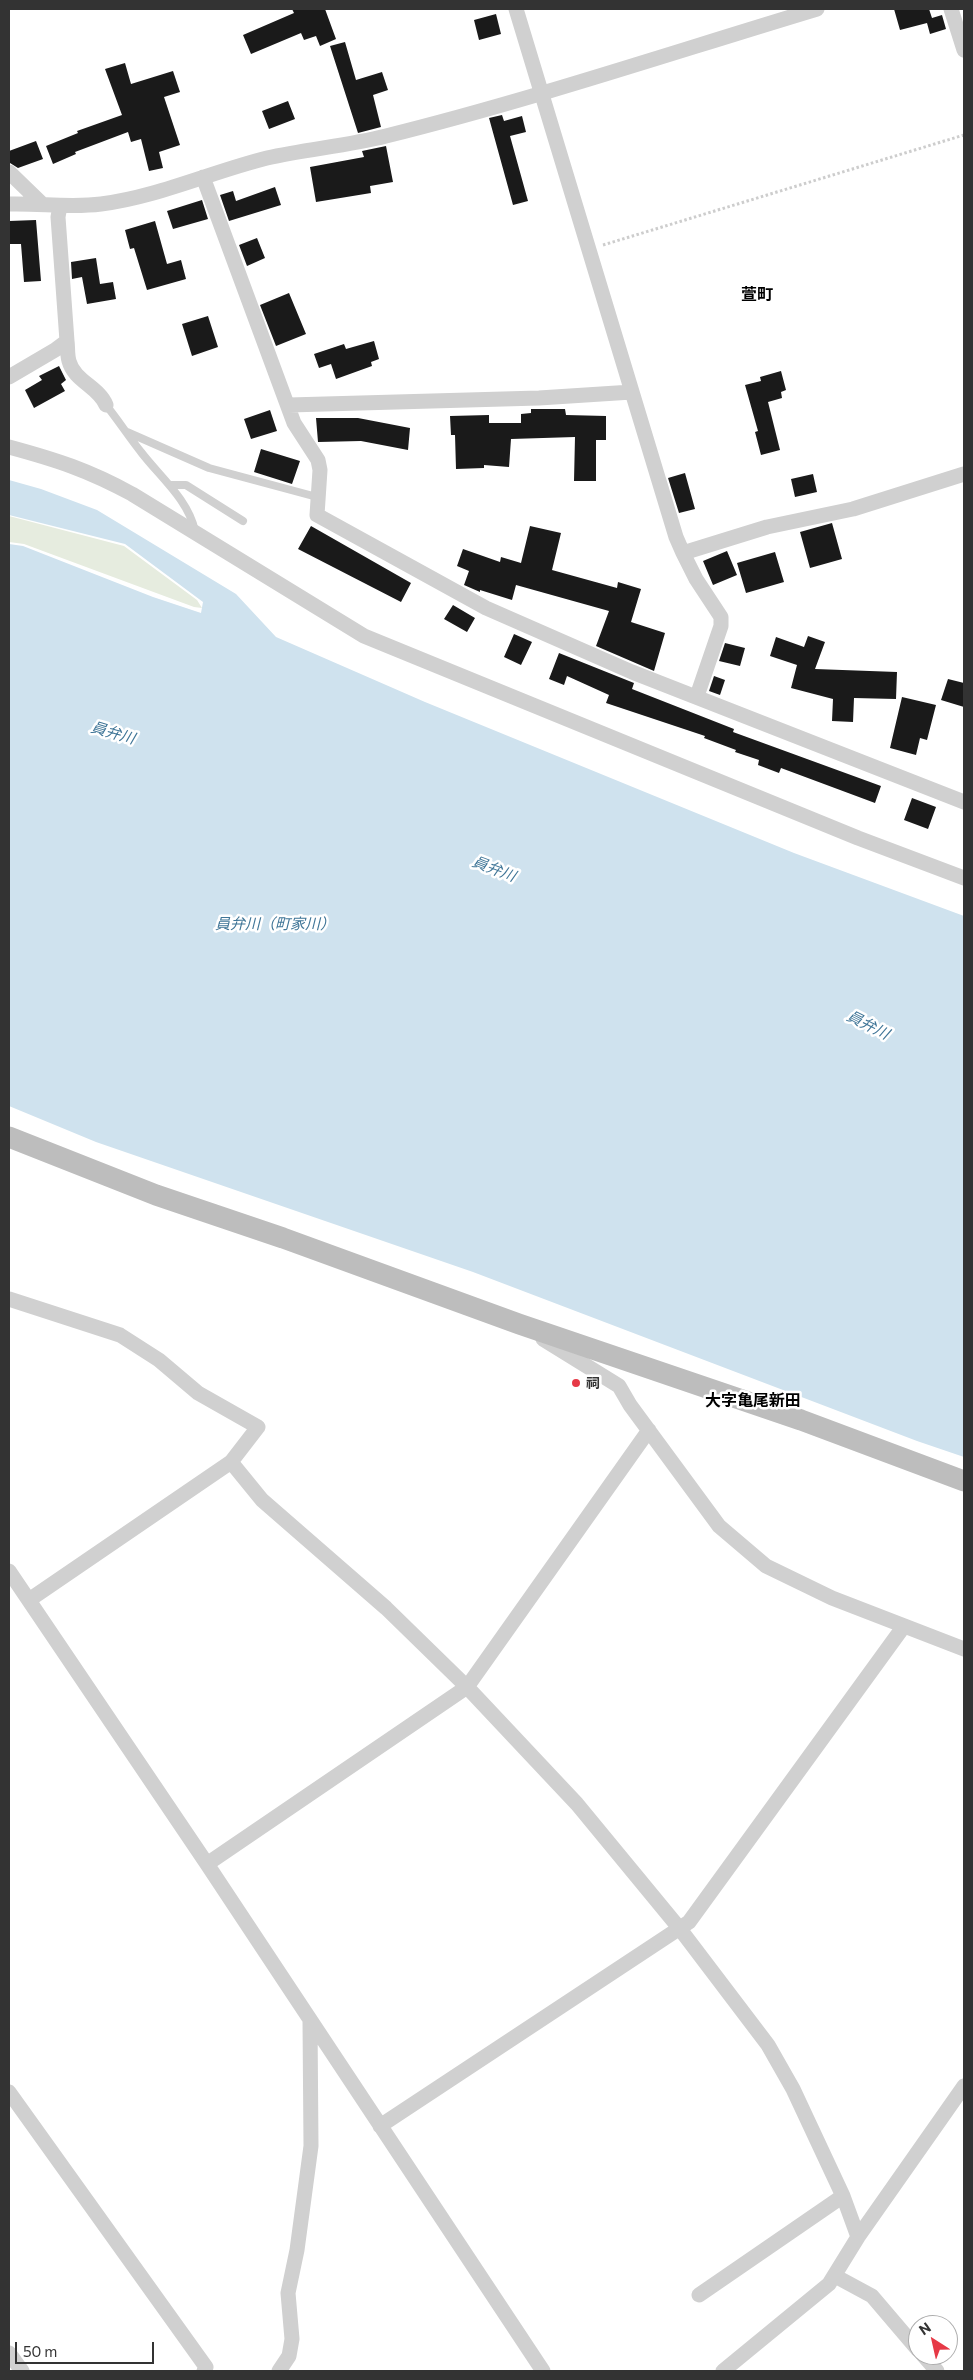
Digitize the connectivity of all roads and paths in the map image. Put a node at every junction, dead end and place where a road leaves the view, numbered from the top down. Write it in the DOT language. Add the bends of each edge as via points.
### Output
graph roads {
  1 [pos="516,9"];
  2 [pos="817,9"];
  3 [pos="951,9"];
  4 [pos="964,50"];
  5 [pos="541,92"];
  6 [pos="964,136"];
  7 [pos="9,172"];
  8 [pos="203,178"];
  9 [pos="40,202"];
  10 [pos="9,204"];
  11 [pos="60,206"];
  12 [pos="588,249"];
  13 [pos="67,341"];
  14 [pos="9,376"];
  15 [pos="632,392"];
  16 [pos="106,405"];
  17 [pos="288,405"];
  18 [pos="127,432"];
  19 [pos="9,447"];
  20 [pos="964,474"];
  21 [pos="170,485"];
  22 [pos="317,497"];
  23 [pos="243,521"];
  24 [pos="195,533"];
  25 [pos="683,553"];
  26 [pos="696,696"];
  27 [pos="964,802"];
  28 [pos="964,878"];
  29 [pos="9,1137"];
  30 [pos="9,1299"];
  31 [pos="519,1324"];
  32 [pos="649,1430"];
  33 [pos="231,1462"];
  34 [pos="964,1481"];
  35 [pos="9,1571"];
  36 [pos="29,1600"];
  37 [pos="904,1626"];
  38 [pos="964,1649"];
  39 [pos="467,1687"];
  40 [pos="207,1864"];
  41 [pos="680,1929"];
  42 [pos="310,2021"];
  43 [pos="964,2086"];
  44 [pos="9,2092"];
  45 [pos="380,2126"];
  46 [pos="844,2196"];
  47 [pos="858,2237"];
  48 [pos="836,2276"];
  49 [pos="700,2295"];
  50 [pos="908,2338"];
  51 [pos="9,2353"];
  52 [pos="22,2371"];
  53 [pos="204,2371"];
  54 [pos="278,2371"];
  55 [pos="543,2371"];
  56 [pos="723,2371"];
  1 -- 5 [label="street"];
  2 -- 5 [label="street"];
  3 -- 4 [label="street"];
  5 -- 8 [label="street" via="389,135 266,159"];
  5 -- 12 [label="street"];
  6 -- 12 [label="path"];
  7 -- 9 [label="street"];
  8 -- 11 [label="street" via="101,204"];
  8 -- 17 [label="street"];
  9 -- 10 [label="street"];
  9 -- 11 [label="street"];
  11 -- 13 [label="street" via="58,217"];
  12 -- 15 [label="street"];
  13 -- 14 [label="street"];
  13 -- 16 [label="street" via="69,362 103,397"];
  15 -- 17 [label="street"];
  15 -- 25 [label="street"];
  16 -- 18 [label="lane"];
  17 -- 22 [label="street" via="294,422 318,460"];
  18 -- 21 [label="lane"];
  18 -- 22 [label="lane" via="209,468"];
  19 -- 24 [label="street" via="96,474"];
  20 -- 25 [label="street" via="852,509 767,527"];
  21 -- 23 [label="lane" via="186,485"];
  21 -- 24 [label="lane" via="192,520"];
  22 -- 26 [label="street" via="317,515 486,608 632,672"];
  24 -- 28 [label="street" via="364,636 858,838"];
  25 -- 26 [label="street" via="721,617 721,626"];
  26 -- 27 [label="street"];
  29 -- 31 [label="street" via="156,1194"];
  30 -- 33 [label="street" via="120,1334 159,1360 198,1394 258,1427"];
  31 -- 32 [label="street" via="619,1386"];
  31 -- 34 [label="street" via="801,1420"];
  32 -- 37 [label="street" via="719,1526 748,1553 766,1566 824,1594"];
  32 -- 39 [label="street"];
  33 -- 36 [label="street"];
  33 -- 39 [label="street" via="262,1500 386,1608"];
  35 -- 36 [label="street"];
  36 -- 40 [label="street"];
  37 -- 38 [label="street"];
  37 -- 41 [label="street" via="690,1922"];
  39 -- 40 [label="street"];
  39 -- 41 [label="street" via="578,1804"];
  40 -- 42 [label="street"];
  41 -- 45 [label="street"];
  41 -- 46 [label="street" via="768,2045 793,2089"];
  42 -- 45 [label="street"];
  42 -- 54 [label="street" via="311,2146 288,2293 292,2339 289,2356"];
  43 -- 47 [label="street"];
  44 -- 53 [label="street" via="206,2367"];
  45 -- 55 [label="street"];
  46 -- 47 [label="street"];
  46 -- 49 [label="street"];
  47 -- 48 [label="street"];
  48 -- 50 [label="street" via="872,2296"];
  48 -- 56 [label="street"];
  51 -- 52 [label="street"];
}
